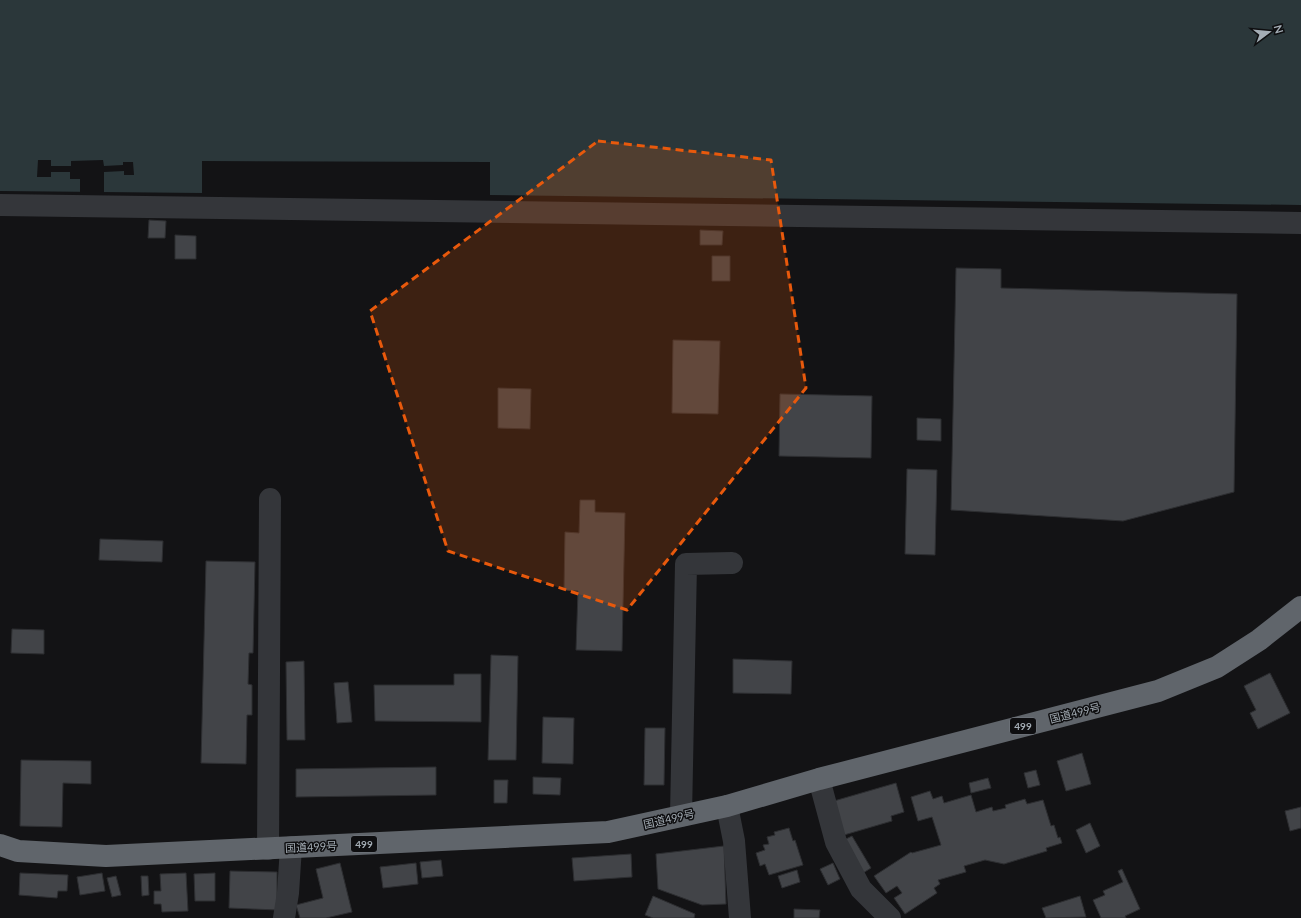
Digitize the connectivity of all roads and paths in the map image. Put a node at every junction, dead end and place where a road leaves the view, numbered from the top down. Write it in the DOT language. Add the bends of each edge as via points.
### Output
graph roads {
  1 [pos="0,205"];
  2 [pos="1301,223"];
  3 [pos="270,499"];
  4 [pos="732,563"];
  5 [pos="1301,607"];
  6 [pos="819,779"];
  7 [pos="726,806"];
  8 [pos="681,816"];
  9 [pos="0,845"];
  10 [pos="291,848"];
  11 [pos="268,849"];
  12 [pos="284,918"];
  13 [pos="740,918"];
  14 [pos="890,918"];
  1 -- 2 [label="street"];
  3 -- 11 [label="street"];
  4 -- 8 [label="street" via="686,564"];
  5 -- 6 [label="highway, 国道499号 / 499" via="1217,667 1158,691"];
  6 -- 7 [label="highway, 国道499号 / 499"];
  6 -- 14 [label="street" via="836,842 861,889"];
  7 -- 8 [label="highway, 国道499号 / 499"];
  7 -- 13 [label="street" via="734,841"];
  8 -- 10 [label="highway, 国道499号 / 499" via="608,832"];
  9 -- 11 [label="highway, 国道499号 / 499" via="18,851 106,856"];
  10 -- 11 [label="highway, 国道499号 / 499"];
  10 -- 12 [label="street"];
}
